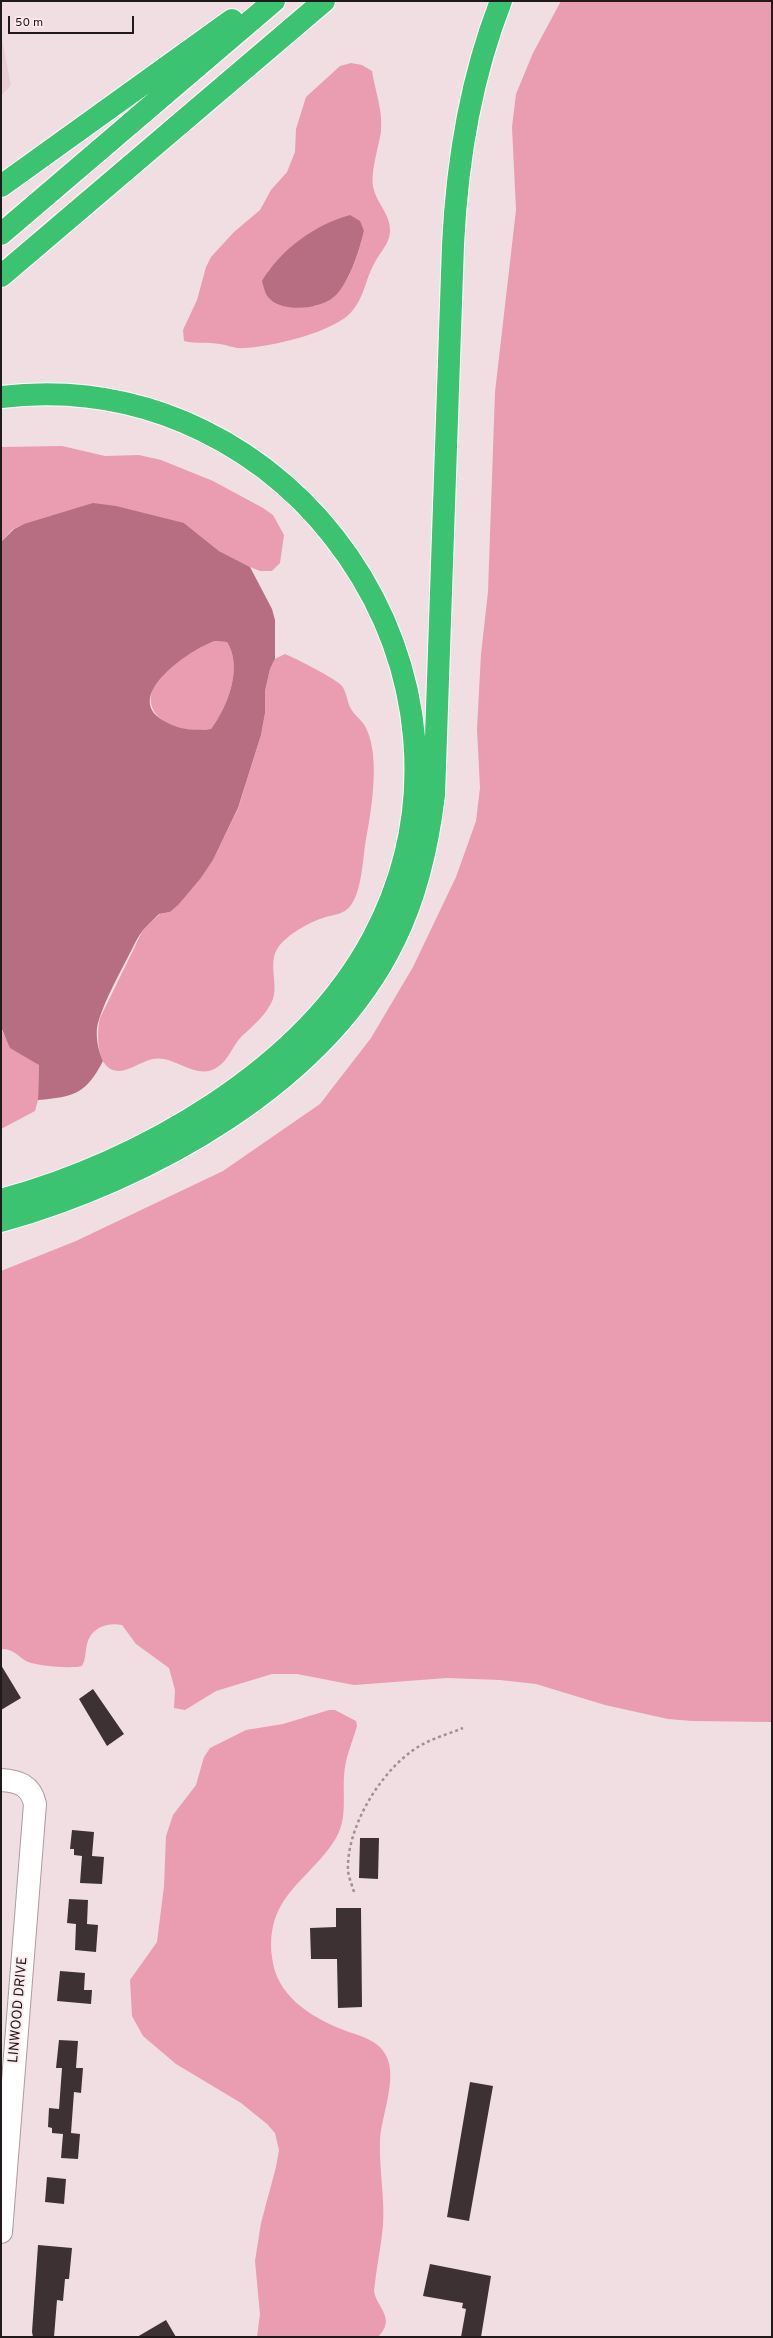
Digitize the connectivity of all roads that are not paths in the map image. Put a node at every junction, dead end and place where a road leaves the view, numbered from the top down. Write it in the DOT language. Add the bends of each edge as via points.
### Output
graph roads {
  1 [pos="273,1"];
  2 [pos="324,1"];
  3 [pos="501,1"];
  4 [pos="1,186"];
  5 [pos="1,234"];
  6 [pos="1,276"];
  7 [pos="1,397"];
  8 [pos="1,1200"];
  9 [pos="1,1221"];
  10 [pos="1,1780"];
  11 [pos="1,2232"];
  1 -- 4 [label="highway" via="226,24"];
  1 -- 5 [label="highway"];
  2 -- 6 [label="highway"];
  3 -- 9 [label="highway" via="474,84 457,182 434,795 422,864 402,923 380,966 339,1022 301,1060 252,1100 202,1134 143,1166 66,1200"];
  7 -- 8 [label="highway" via="42,393 75,395 138,406 171,417 218,439 251,458 282,482 308,506 332,534 378,603 402,672 411,711 415,759 409,831 400,871 388,905 355,969 315,1019 292,1042 250,1076 171,1129 98,1165 57,1182"];
  10 -- 11 [label="street, LINWOOD DRIVE" via="18,1782 30,1790 35,1804"];
}
